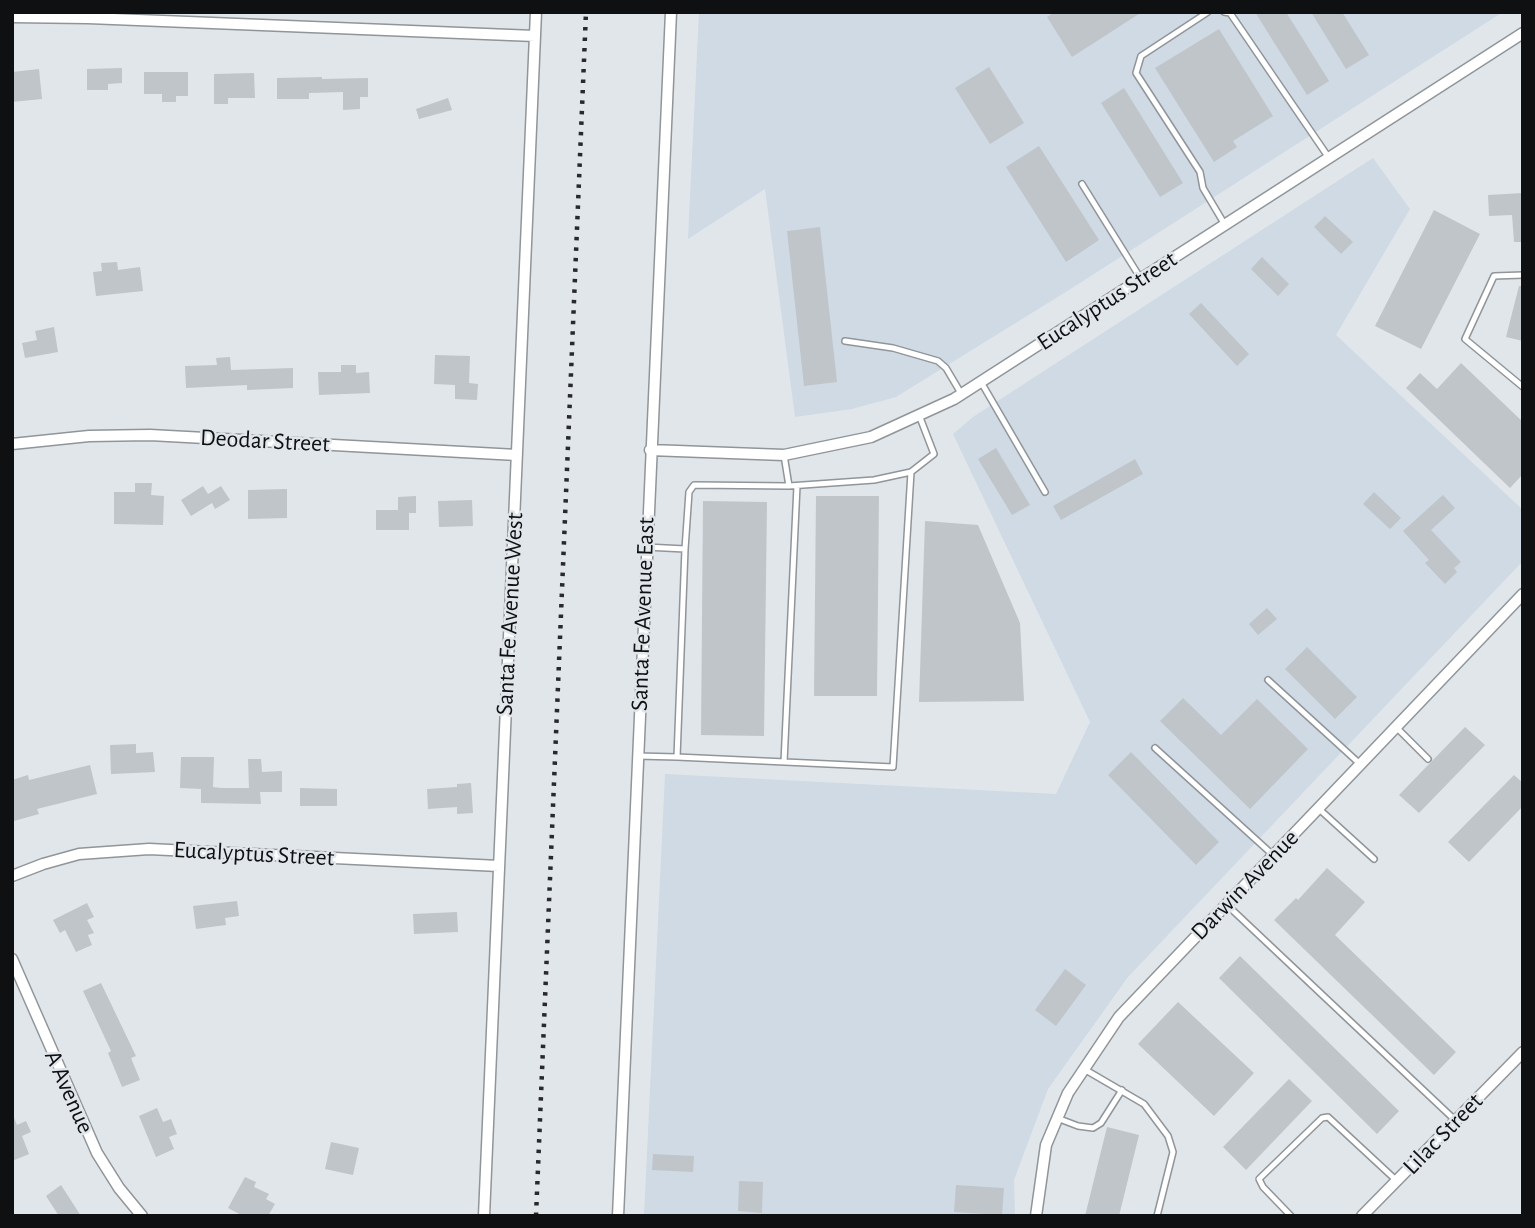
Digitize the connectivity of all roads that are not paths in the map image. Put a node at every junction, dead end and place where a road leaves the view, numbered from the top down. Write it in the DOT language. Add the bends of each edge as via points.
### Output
graph roads {
  1 [pos="536,12"];
  2 [pos="671,12"];
  3 [pos="1208,12"];
  4 [pos="1224,12"];
  5 [pos="12,17"];
  6 [pos="1523,33"];
  7 [pos="535,36"];
  8 [pos="1329,158"];
  9 [pos="1082,184"];
  10 [pos="1225,225"];
  11 [pos="1523,275"];
  12 [pos="1141,279"];
  13 [pos="845,341"];
  14 [pos="981,382"];
  15 [pos="1523,387"];
  16 [pos="962,394"];
  17 [pos="919,415"];
  18 [pos="12,444"];
  19 [pos="650,450"];
  20 [pos="517,455"];
  21 [pos="785,455"];
  22 [pos="911,472"];
  23 [pos="789,486"];
  24 [pos="797,486"];
  25 [pos="1045,492"];
  26 [pos="646,547"];
  27 [pos="685,549"];
  28 [pos="1523,594"];
  29 [pos="1268,680"];
  30 [pos="1396,727"];
  31 [pos="1155,748"];
  32 [pos="637,756"];
  33 [pos="677,757"];
  34 [pos="1428,759"];
  35 [pos="784,762"];
  36 [pos="1360,764"];
  37 [pos="1318,808"];
  38 [pos="1273,855"];
  39 [pos="1374,859"];
  40 [pos="499,866"];
  41 [pos="12,876"];
  42 [pos="1226,904"];
  43 [pos="12,959"];
  44 [pos="1523,1052"];
  45 [pos="1084,1069"];
  46 [pos="1122,1090"];
  47 [pos="1057,1118"];
  48 [pos="1456,1121"];
  49 [pos="1396,1181"];
  50 [pos="142,1216"];
  51 [pos="484,1216"];
  52 [pos="618,1216"];
  53 [pos="1036,1216"];
  54 [pos="1157,1216"];
  55 [pos="1291,1216"];
  56 [pos="1363,1216"];
  1 -- 7 [label="street, Santa Fe Avenue West"];
  2 -- 19 [label="street, Santa Fe Avenue East"];
  3 -- 10 [label="lane" via="1141,56 1136,73 1200,172 1203,188"];
  4 -- 8 [label="lane" via="1230,13"];
  5 -- 7 [label="street"];
  6 -- 8 [label="street, Eucalyptus Street"];
  7 -- 20 [label="street, Santa Fe Avenue West"];
  8 -- 10 [label="street, Eucalyptus Street"];
  9 -- 12 [label="lane"];
  10 -- 12 [label="street, Eucalyptus Street"];
  11 -- 15 [label="lane" via="1494,276 1465,339"];
  12 -- 14 [label="street, Eucalyptus Street"];
  13 -- 16 [label="lane" via="937,361"];
  14 -- 16 [label="street, Eucalyptus Street"];
  14 -- 25 [label="lane"];
  16 -- 17 [label="street, Eucalyptus Street"];
  17 -- 21 [label="street, Eucalyptus Street" via="871,437"];
  17 -- 22 [label="lane" via="934,454"];
  18 -- 20 [label="street, Deodar Street" via="150,435"];
  19 -- 21 [label="street, Eucalyptus Street"];
  19 -- 26 [label="street, Santa Fe Avenue East"];
  20 -- 40 [label="street, Santa Fe Avenue West"];
  21 -- 23 [label="lane"];
  22 -- 24 [label="lane"];
  22 -- 35 [label="lane" via="892,767"];
  23 -- 24 [label="lane"];
  23 -- 27 [label="lane" via="694,485 689,492"];
  24 -- 35 [label="lane"];
  26 -- 27 [label="lane"];
  26 -- 32 [label="street, Santa Fe Avenue East"];
  27 -- 33 [label="lane"];
  28 -- 30 [label="street, Darwin Avenue"];
  29 -- 36 [label="lane"];
  30 -- 34 [label="lane"];
  30 -- 36 [label="street, Darwin Avenue"];
  31 -- 38 [label="lane"];
  32 -- 33 [label="lane"];
  32 -- 52 [label="street, Santa Fe Avenue East"];
  33 -- 35 [label="lane"];
  36 -- 37 [label="street, Darwin Avenue"];
  37 -- 38 [label="street, Darwin Avenue"];
  37 -- 39 [label="lane"];
  38 -- 42 [label="street, Darwin Avenue"];
  40 -- 41 [label="street, Eucalyptus Street" via="139,849 79,855"];
  40 -- 51 [label="street, Santa Fe Avenue West"];
  42 -- 45 [label="street, Darwin Avenue" via="1119,1017"];
  42 -- 48 [label="lane"];
  43 -- 50 [label="street, A Avenue" via="97,1153"];
  44 -- 48 [label="street, Lilac Street"];
  45 -- 46 [label="lane"];
  45 -- 47 [label="street, Darwin Avenue"];
  46 -- 47 [label="lane" via="1093,1128"];
  46 -- 54 [label="lane" via="1144,1104 1171,1144"];
  47 -- 53 [label="street, Darwin Avenue" via="1046,1145"];
  48 -- 49 [label="street, Lilac Street"];
  49 -- 55 [label="lane" via="1328,1117 1322,1118 1259,1179"];
  49 -- 56 [label="street, Lilac Street"];
}
